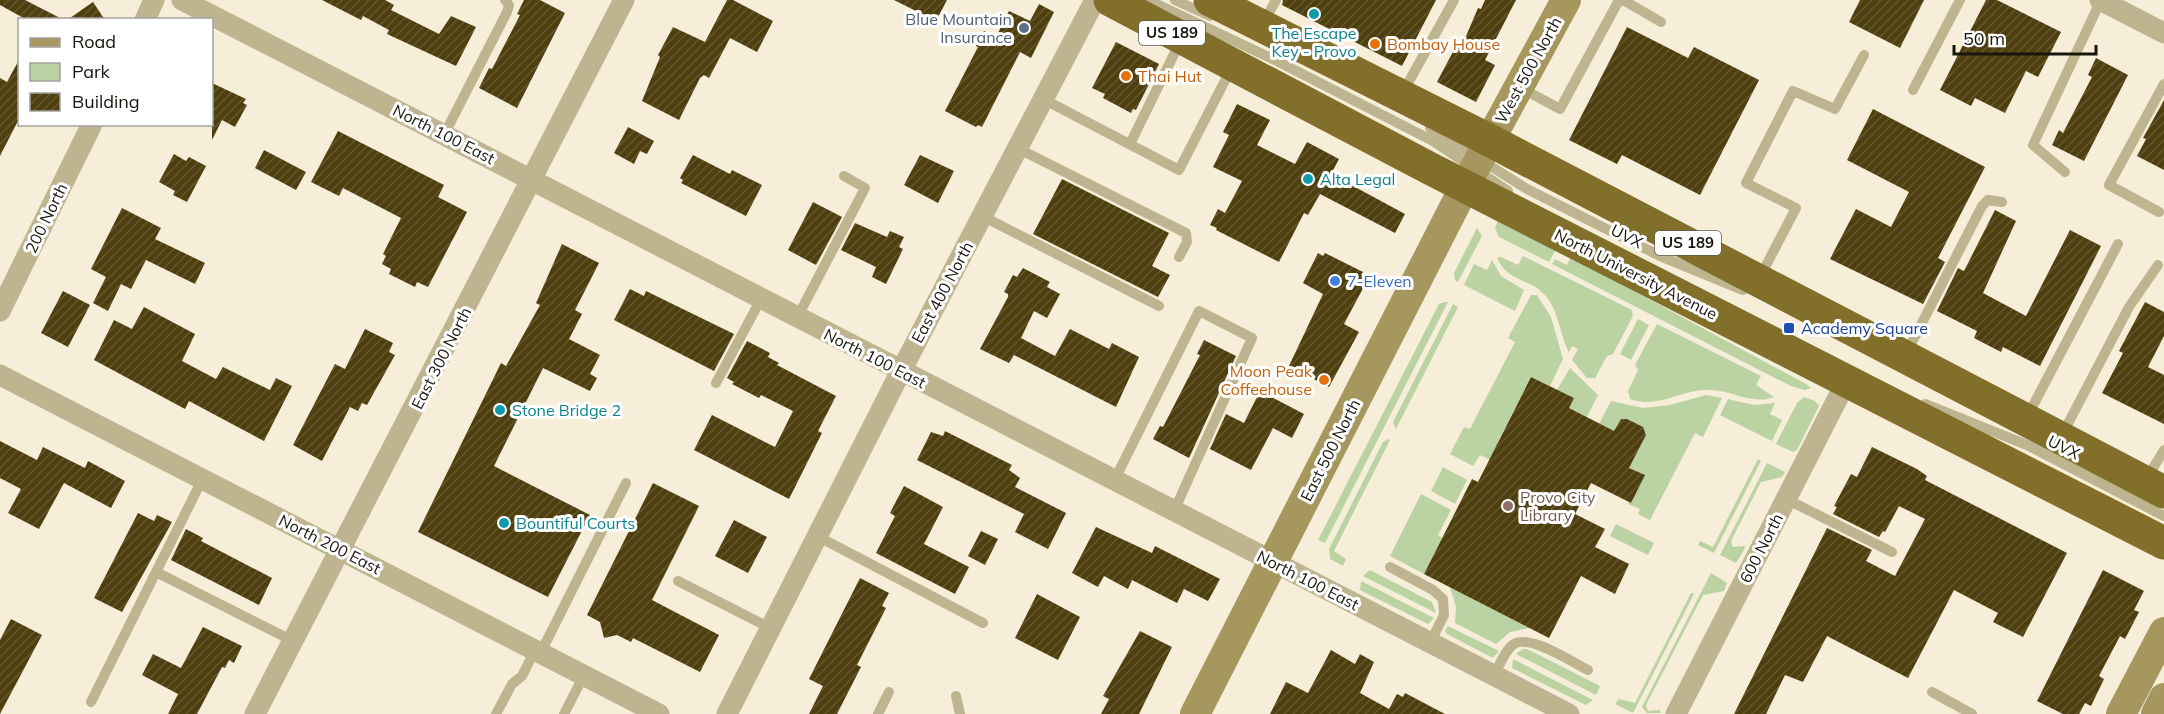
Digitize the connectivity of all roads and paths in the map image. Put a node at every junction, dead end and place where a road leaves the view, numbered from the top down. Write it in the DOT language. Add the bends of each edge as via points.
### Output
graph roads {
  1 [pos="154,0"];
  2 [pos="183,0"];
  3 [pos="505,0"];
  4 [pos="624,0"];
  5 [pos="1095,0"];
  6 [pos="1110,0"];
  7 [pos="1148,0"];
  8 [pos="1175,0"];
  9 [pos="1210,0"];
  10 [pos="1455,0"];
  11 [pos="1566,0"];
  12 [pos="1621,0"];
  13 [pos="1960,0"];
  14 [pos="2101,0"];
  15 [pos="1269,13"];
  16 [pos="146,18"];
  17 [pos="1661,22"];
  18 [pos="2164,33"];
  19 [pos="1182,38"];
  20 [pos="1863,55"];
  21 [pos="1233,66"];
  22 [pos="2164,84"];
  23 [pos="1518,87"];
  24 [pos="1913,90"];
  25 [pos="1401,96"];
  26 [pos="1043,99"];
  27 [pos="92,126"];
  28 [pos="444,135"];
  29 [pos="1130,144"];
  30 [pos="1017,148"];
  31 [pos="1477,164"];
  32 [pos="2065,172"];
  33 [pos="844,176"];
  34 [pos="533,180"];
  35 [pos="2001,202"];
  36 [pos="2159,212"];
  37 [pos="982,216"];
  38 [pos="1608,243"];
  39 [pos="2118,244"];
  40 [pos="1179,257"];
  41 [pos="2158,265"];
  42 [pos="1754,287"];
  43 [pos="761,299"];
  44 [pos="1159,306"];
  45 [pos="0,310"];
  46 [pos="797,318"];
  47 [pos="1905,356"];
  48 [pos="901,371"];
  49 [pos="0,375"];
  50 [pos="1846,382"];
  51 [pos="716,383"];
  52 [pos="1917,400"];
  53 [pos="1988,417"];
  54 [pos="2025,420"];
  55 [pos="2060,438"];
  56 [pos="2164,450"];
  57 [pos="203,478"];
  58 [pos="1114,481"];
  59 [pos="626,483"];
  60 [pos="2154,487"];
  61 [pos="1786,499"];
  62 [pos="2164,508"];
  63 [pos="1174,511"];
  64 [pos="2164,516"];
  65 [pos="817,536"];
  66 [pos="2164,543"];
  67 [pos="341,549"];
  68 [pos="1892,552"];
  69 [pos="1272,561"];
  70 [pos="1390,567"];
  71 [pos="158,573"];
  72 [pos="678,581"];
  73 [pos="983,623"];
  74 [pos="770,628"];
  75 [pos="2164,632"];
  76 [pos="293,641"];
  77 [pos="1430,643"];
  78 [pos="537,653"];
  79 [pos="2164,655"];
  80 [pos="1588,670"];
  81 [pos="1494,676"];
  82 [pos="583,677"];
  83 [pos="890,692"];
  84 [pos="1932,692"];
  85 [pos="956,696"];
  86 [pos="2164,698"];
  87 [pos="91,702"];
  88 [pos="255,714"];
  89 [pos="496,714"];
  90 [pos="564,714"];
  91 [pos="659,714"];
  92 [pos="727,714"];
  93 [pos="878,714"];
  94 [pos="960,714"];
  95 [pos="1196,714"];
  96 [pos="1569,714"];
  97 [pos="1676,714"];
  98 [pos="1972,714"];
  99 [pos="2121,714"];
  100 [pos="2133,714"];
  101 [pos="2156,714"];
  1 -- 16 [label="street"];
  2 -- 28 [label="street, North 100 East"];
  3 -- 28 [label="lane" via="509,4 507,12"];
  4 -- 34 [label="street, East 300 North"];
  5 -- 26 [label="street, East 400 North"];
  6 -- 19 [label="highway, North University Avenue / US 189"];
  7 -- 31 [label="lane, UVX"];
  8 -- 31 [label="lane, UVX" via="1415,119"];
  9 -- 15 [label="highway, North University Avenue / US 189"];
  10 -- 25 [label="lane"];
  11 -- 23 [label="street, West 500 North"];
  12 -- 17 [label="lane"];
  12 -- 23 [label="lane" via="1560,109"];
  13 -- 24 [label="lane"];
  14 -- 18 [label="street"];
  14 -- 32 [label="lane" via="2033,145"];
  15 -- 25 [label="highway, North University Avenue / US 189"];
  19 -- 21 [label="highway, North University Avenue / US 189"];
  19 -- 29 [label="lane"];
  20 -- 42 [label="lane" via="1835,109 1793,91 1746,183 1796,208"];
  21 -- 29 [label="lane" via="1179,171"];
  21 -- 31 [label="highway, North University Avenue / US 189"];
  22 -- 36 [label="lane" via="2109,185"];
  23 -- 31 [label="street, West 500 North"];
  25 -- 31 [label="highway, North University Avenue / US 189"];
  26 -- 29 [label="lane"];
  26 -- 30 [label="street, East 400 North"];
  27 -- 45 [label="street, 200 North"];
  28 -- 34 [label="street, North 100 East"];
  30 -- 37 [label="street, East 400 North"];
  30 -- 40 [label="lane" via="1186,233 1187,242"];
  31 -- 38 [label="lane, UVX" via="1515,196"];
  31 -- 42 [label="highway, North University Avenue / US 189"];
  31 -- 50 [label="highway, North University Avenue / US 189"];
  31 -- 69 [label="street, East 500 North"];
  33 -- 46 [label="lane" via="865,188"];
  34 -- 43 [label="street, North 100 East"];
  34 -- 67 [label="street, East 300 North"];
  35 -- 47 [label="lane" via="1988,200 1982,206"];
  37 -- 44 [label="lane"];
  37 -- 48 [label="street, East 400 North"];
  39 -- 54 [label="lane"];
  41 -- 55 [label="lane" via="2129,307"];
  42 -- 47 [label="highway, North University Avenue / US 189"];
  43 -- 46 [label="street, North 100 East"];
  43 -- 51 [label="lane"];
  46 -- 48 [label="street, North 100 East"];
  47 -- 54 [label="highway, North University Avenue / US 189"];
  48 -- 58 [label="street, North 100 East"];
  48 -- 65 [label="street, East 400 North"];
  49 -- 57 [label="street, North 200 East"];
  50 -- 61 [label="street, 600 North"];
  50 -- 66 [label="highway, North University Avenue / US 189"];
  52 -- 64 [label="lane, UVX" via="2027,445"];
  53 -- 62 [label="lane, UVX"];
  54 -- 55 [label="highway, North University Avenue / US 189"];
  55 -- 60 [label="highway, North University Avenue / US 189"];
  56 -- 60 [label="lane"];
  57 -- 67 [label="street, North 200 East"];
  57 -- 71 [label="lane"];
  58 -- 63 [label="street, North 100 East"];
  58 -- 63 [label="lane" via="1199,311 1252,338"];
  59 -- 78 [label="lane"];
  61 -- 68 [label="lane"];
  61 -- 97 [label="street, 600 North"];
  63 -- 69 [label="street, North 100 East"];
  65 -- 73 [label="lane"];
  65 -- 74 [label="street, East 400 North"];
  67 -- 76 [label="street, East 300 North"];
  67 -- 78 [label="street, North 200 East"];
  69 -- 77 [label="street, North 100 East"];
  69 -- 95 [label="street, East 500 North"];
  70 -- 77 [label="lane" via="1443,599 1444,615"];
  71 -- 76 [label="lane"];
  71 -- 87 [label="lane"];
  72 -- 74 [label="lane"];
  74 -- 92 [label="street, East 400 North"];
  75 -- 99 [label="street"];
  76 -- 88 [label="street, East 300 North"];
  77 -- 81 [label="street, North 100 East"];
  78 -- 82 [label="street, North 200 East"];
  78 -- 89 [label="lane" via="512,684"];
  79 -- 100 [label="lane"];
  80 -- 81 [label="lane" via="1538,644 1520,641 1512,645"];
  81 -- 96 [label="street, North 100 East"];
  82 -- 90 [label="lane"];
  82 -- 91 [label="street, North 200 East"];
  83 -- 93 [label="lane"];
  84 -- 98 [label="lane"];
  85 -- 94 [label="lane"];
  86 -- 101 [label="street"];
}
